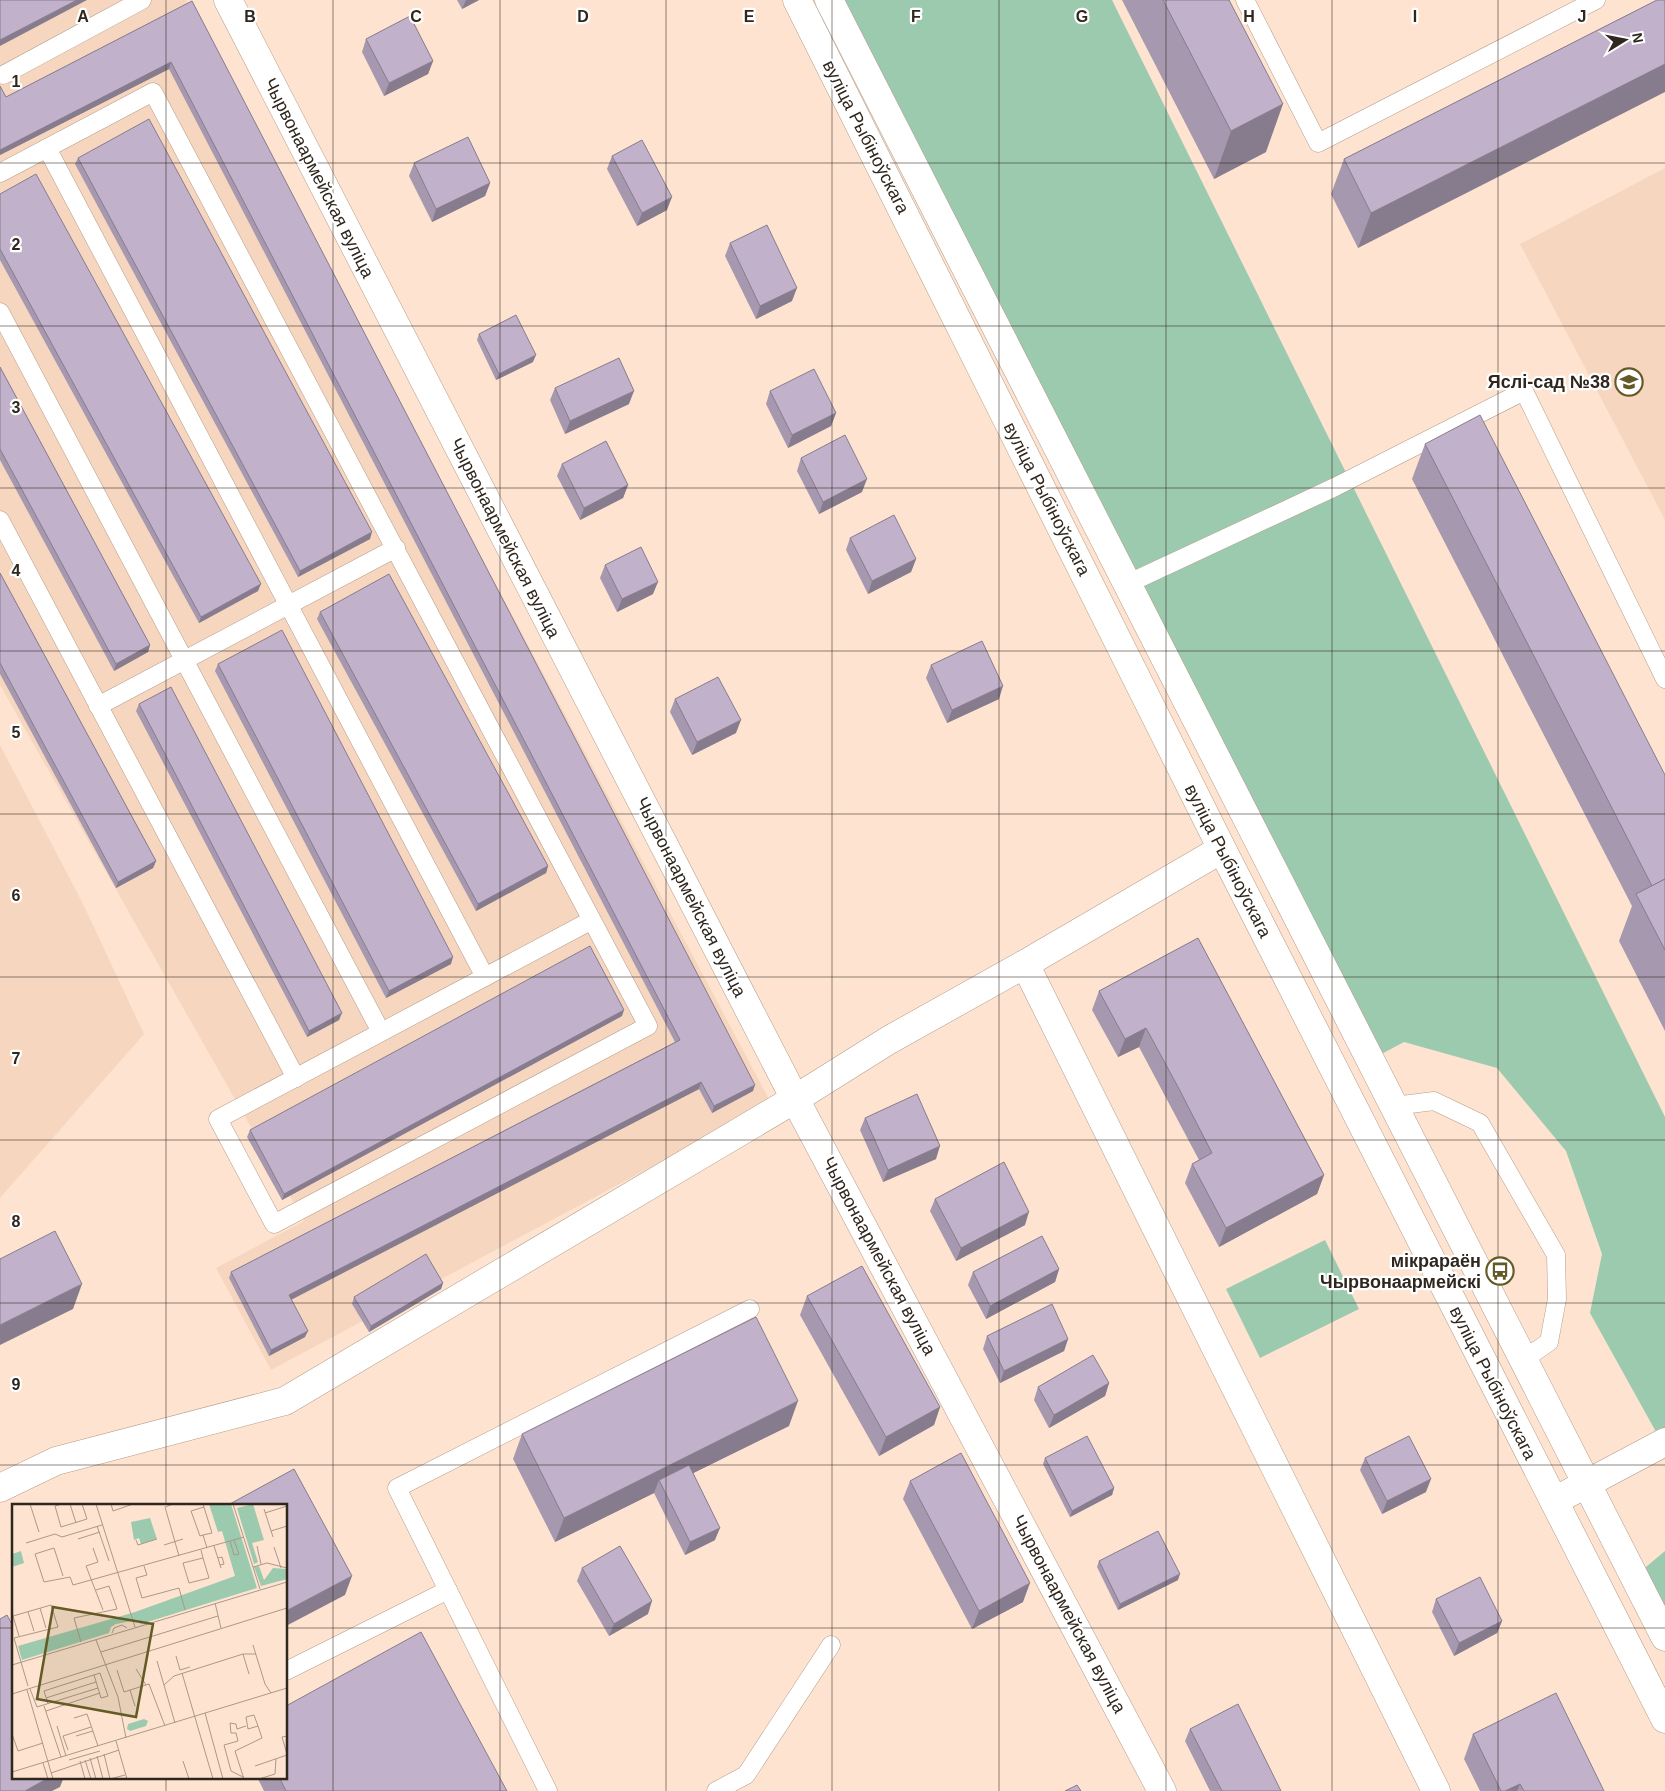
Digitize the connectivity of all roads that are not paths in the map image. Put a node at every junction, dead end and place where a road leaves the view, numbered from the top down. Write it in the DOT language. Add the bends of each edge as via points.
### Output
graph roads {
  1 [pos="142,0"];
  2 [pos="228,0"];
  3 [pos="797,0"];
  4 [pos="829,0"];
  5 [pos="1245,0"];
  6 [pos="1596,0"];
  7 [pos="3,75"];
  8 [pos="46,148"];
  9 [pos="0,173"];
  10 [pos="0,312"];
  11 [pos="0,520"];
  12 [pos="396,548"];
  13 [pos="1127,584"];
  14 [pos="288,606"];
  15 [pos="185,661"];
  16 [pos="1665,679"];
  17 [pos="98,706"];
  18 [pos="1222,849"];
  19 [pos="592,920"];
  20 [pos="1025,964"];
  21 [pos="486,977"];
  22 [pos="381,1032"];
  23 [pos="296,1078"];
  24 [pos="795,1099"];
  25 [pos="1394,1106"];
  26 [pos="750,1309"];
  27 [pos="1523,1360"];
  28 [pos="1665,1442"];
  29 [pos="1586,1484"];
  30 [pos="0,1488"];
  31 [pos="1554,1502"];
  32 [pos="448,1590"];
  33 [pos="1665,1637"];
  34 [pos="831,1644"];
  35 [pos="288,1670"];
  36 [pos="1665,1719"];
  37 [pos="548,1791"];
  38 [pos="716,1791"];
  39 [pos="1162,1791"];
  40 [pos="1436,1791"];
  1 -- 7 [label="lane"];
  2 -- 24 [label="street, Чырвонаармейская вуліца"];
  3 -- 18 [label="street, вуліца Рыбіноўскага"];
  4 -- 13 [label="street, вуліца Рыбіноўскага"];
  5 -- 6 [label="lane" via="1318,143"];
  8 -- 9 [label="lane"];
  8 -- 12 [label="lane" via="153,92"];
  8 -- 14 [label="lane"];
  10 -- 15 [label="lane"];
  11 -- 17 [label="lane"];
  12 -- 14 [label="lane"];
  12 -- 19 [label="lane"];
  13 -- 16 [label="lane" via="1335,487 1524,391"];
  13 -- 25 [label="street, вуліца Рыбіноўскага"];
  14 -- 15 [label="lane"];
  14 -- 21 [label="lane"];
  15 -- 17 [label="lane"];
  15 -- 22 [label="lane"];
  17 -- 23 [label="lane"];
  18 -- 20 [label="street"];
  18 -- 31 [label="street, вуліца Рыбіноўскага"];
  19 -- 21 [label="lane"];
  19 -- 23 [label="lane" via="648,1026 274,1224 218,1119"];
  20 -- 24 [label="street" via="889,1040"];
  20 -- 40 [label="street"];
  21 -- 22 [label="lane"];
  22 -- 23 [label="lane"];
  24 -- 30 [label="street" via="285,1401 56,1461"];
  24 -- 39 [label="street, Чырвонаармейская вуліца"];
  25 -- 27 [label="street, вуліца Рыбіноўскага"];
  25 -- 27 [label="lane" via="1434,1101 1480,1123 1556,1255 1557,1300 1549,1342"];
  26 -- 32 [label="lane" via="397,1488"];
  27 -- 29 [label="street, вуліца Рыбіноўскага"];
  28 -- 29 [label="street"];
  29 -- 31 [label="street"];
  29 -- 33 [label="street, вуліца Рыбіноўскага"];
  31 -- 36 [label="street, вуліца Рыбіноўскага"];
  32 -- 35 [label="lane"];
  32 -- 37 [label="lane"];
  34 -- 38 [label="lane" via="746,1775"];
}
